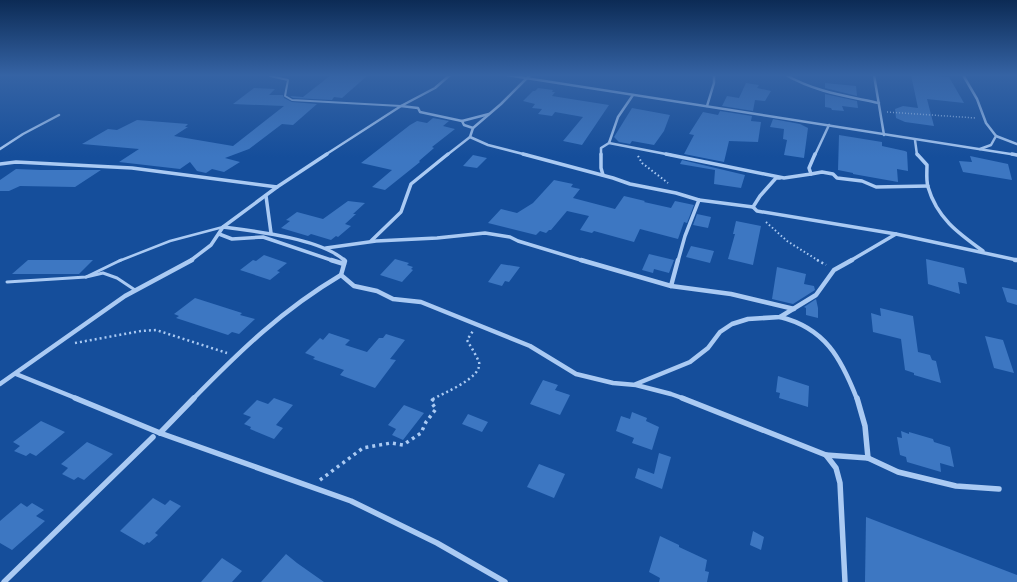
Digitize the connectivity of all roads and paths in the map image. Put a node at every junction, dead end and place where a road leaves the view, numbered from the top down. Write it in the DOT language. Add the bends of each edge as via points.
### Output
graph roads {
  1 [pos="331,102"];
  2 [pos="408,102"];
  3 [pos="502,102"];
  4 [pos="628,102"];
  5 [pos="681,102"];
  6 [pos="708,102"];
  7 [pos="875,102"];
  8 [pos="978,102"];
  9 [pos="879,103"];
  10 [pos="401,106"];
  11 [pos="707,106"];
  12 [pos="881,111"];
  13 [pos="491,113"];
  14 [pos="59,115"];
  15 [pos="985,119"];
  16 [pos="462,121"];
  17 [pos="830,125"];
  18 [pos="473,128"];
  19 [pos="884,135"];
  20 [pos="996,136"];
  21 [pos="470,137"];
  22 [pos="915,140"];
  23 [pos="609,143"];
  24 [pos="1017,144"];
  25 [pos="640,148"];
  26 [pos="0,149"];
  27 [pos="979,149"];
  28 [pos="1017,155"];
  29 [pos="0,164"];
  30 [pos="811,174"];
  31 [pos="603,176"];
  32 [pos="784,178"];
  33 [pos="928,186"];
  34 [pos="277,187"];
  35 [pos="676,193"];
  36 [pos="266,196"];
  37 [pos="698,200"];
  38 [pos="753,207"];
  39 [pos="757,211"];
  40 [pos="223,227"];
  41 [pos="271,233"];
  42 [pos="219,234"];
  43 [pos="896,234"];
  44 [pos="370,241"];
  45 [pos="324,248"];
  46 [pos="987,254"];
  47 [pos="1017,260"];
  48 [pos="344,264"];
  49 [pos="834,270"];
  50 [pos="341,275"];
  51 [pos="86,277"];
  52 [pos="7,282"];
  53 [pos="671,286"];
  54 [pos="135,290"];
  55 [pos="794,309"];
  56 [pos="780,317"];
  57 [pos="477,325"];
  58 [pos="54,347"];
  59 [pos="237,356"];
  60 [pos="16,374"];
  61 [pos="0,384"];
  62 [pos="636,385"];
  63 [pos="160,432"];
  64 [pos="153,437"];
  65 [pos="826,455"];
  66 [pos="868,458"];
  67 [pos="311,486"];
  68 [pos="999,489"];
  69 [pos="4,582"];
  70 [pos="505,582"];
  71 [pos="845,582"];
  1 -- 10 [label="lane"];
  2 -- 10 [label="street"];
  3 -- 13 [label="street"];
  4 -- 23 [label="street" via="618,116"];
  5 -- 11 [label="street"];
  6 -- 11 [label="street"];
  7 -- 9 [label="street"];
  8 -- 15 [label="street"];
  9 -- 12 [label="street"];
  10 -- 16 [label="street" via="418,108 420,112"];
  10 -- 34 [label="street"];
  11 -- 17 [label="street"];
  12 -- 15 [label="path"];
  12 -- 19 [label="street"];
  13 -- 16 [label="street"];
  13 -- 18 [label="street"];
  14 -- 26 [label="street"];
  15 -- 20 [label="street"];
  16 -- 18 [label="street" via="464,125"];
  17 -- 19 [label="street"];
  17 -- 30 [label="street" via="809,168"];
  18 -- 21 [label="street"];
  19 -- 22 [label="street"];
  20 -- 24 [label="street"];
  20 -- 27 [label="street" via="991,145"];
  21 -- 31 [label="street" via="494,147"];
  21 -- 44 [label="street" via="411,184 401,212"];
  22 -- 27 [label="street"];
  22 -- 33 [label="street" via="918,156 927,165"];
  23 -- 25 [label="street"];
  23 -- 31 [label="street" via="601,148"];
  25 -- 32 [label="street"];
  25 -- 35 [label="path" via="637,151 639,158"];
  27 -- 28 [label="street"];
  29 -- 34 [label="street" via="16,162 132,168"];
  30 -- 32 [label="street"];
  30 -- 33 [label="street" via="833,174 837,178 862,181 876,187"];
  31 -- 35 [label="street"];
  32 -- 38 [label="street" via="776,178"];
  33 -- 46 [label="street" via="940,214 951,228"];
  34 -- 36 [label="street"];
  35 -- 37 [label="street"];
  36 -- 40 [label="street"];
  36 -- 41 [label="street"];
  37 -- 38 [label="street"];
  37 -- 53 [label="street"];
  38 -- 39 [label="street"];
  39 -- 43 [label="street"];
  39 -- 49 [label="path" via="777,233"];
  40 -- 41 [label="street"];
  40 -- 42 [label="street"];
  40 -- 51 [label="lane" via="135,253"];
  41 -- 45 [label="street"];
  42 -- 48 [label="street" via="232,238 263,237"];
  42 -- 54 [label="street" via="205,251 192,261"];
  43 -- 46 [label="street"];
  43 -- 49 [label="street"];
  44 -- 45 [label="street"];
  44 -- 53 [label="street" via="485,233 510,238"];
  45 -- 48 [label="street" via="340,256 345,261"];
  46 -- 47 [label="street"];
  48 -- 50 [label="street"];
  49 -- 55 [label="street" via="816,295"];
  50 -- 57 [label="street" via="354,286 377,291 393,299 421,302"];
  50 -- 59 [label="street" via="296,303"];
  51 -- 52 [label="lane"];
  51 -- 54 [label="lane" via="103,273 117,278"];
  53 -- 55 [label="street" via="731,294"];
  54 -- 58 [label="street"];
  55 -- 56 [label="street"];
  56 -- 62 [label="street" via="748,319 732,324 720,332 708,348 690,362"];
  56 -- 66 [label="street" via="805,326 832,348 862,411"];
  57 -- 62 [label="street" via="530,346 576,374 613,383"];
  57 -- 67 [label="path" via="467,340 481,367 467,381 431,402 436,409 421,433 403,445 391,443 364,448"];
  58 -- 59 [label="path" via="152,330 176,335"];
  58 -- 60 [label="street"];
  59 -- 63 [label="street"];
  60 -- 61 [label="street"];
  60 -- 63 [label="street"];
  62 -- 65 [label="street" via="702,406"];
  63 -- 67 [label="street"];
  64 -- 69 [label="street"];
  65 -- 66 [label="street"];
  65 -- 71 [label="street" via="836,468 840,483"];
  66 -- 68 [label="street" via="898,472 956,486"];
  67 -- 70 [label="street" via="395,521"];
}
